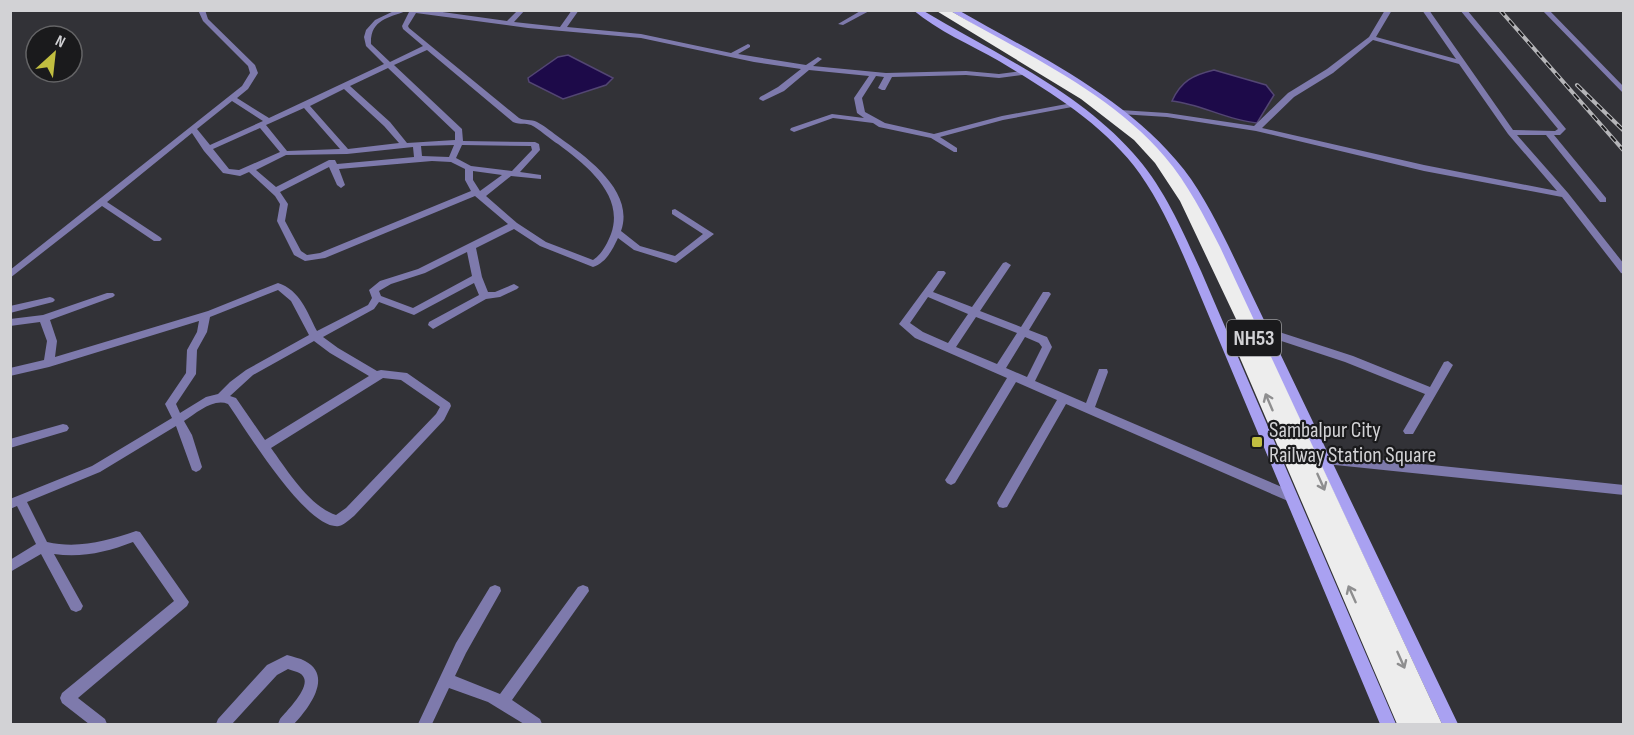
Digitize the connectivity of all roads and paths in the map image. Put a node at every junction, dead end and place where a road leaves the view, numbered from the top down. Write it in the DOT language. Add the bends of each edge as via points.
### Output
graph roads {
  1 [pos="201,10"];
  2 [pos="522,10"];
  3 [pos="576,10"];
  4 [pos="868,10"];
  5 [pos="916,10"];
  6 [pos="929,10"];
  7 [pos="940,10"];
  8 [pos="952,10"];
  9 [pos="1389,10"];
  10 [pos="1425,10"];
  11 [pos="1463,10"];
  12 [pos="1545,10"];
  13 [pos="410,11"];
  14 [pos="509,23"];
  15 [pos="841,24"];
  16 [pos="562,29"];
  17 [pos="975,34"];
  18 [pos="1372,38"];
  19 [pos="747,46"];
  20 [pos="427,47"];
  21 [pos="732,55"];
  22 [pos="818,59"];
  23 [pos="1460,62"];
  24 [pos="388,65"];
  25 [pos="806,67"];
  26 [pos="1019,72"];
  27 [pos="874,74"];
  28 [pos="889,75"];
  29 [pos="345,86"];
  30 [pos="882,88"];
  31 [pos="1623,92"];
  32 [pos="232,98"];
  33 [pos="763,99"];
  34 [pos="305,105"];
  35 [pos="1072,105"];
  36 [pos="1120,112"];
  37 [pos="871,120"];
  38 [pos="265,123"];
  39 [pos="193,129"];
  40 [pos="1256,129"];
  41 [pos="794,130"];
  42 [pos="1511,132"];
  43 [pos="1548,133"];
  44 [pos="934,136"];
  45 [pos="459,142"];
  46 [pos="417,144"];
  47 [pos="405,146"];
  48 [pos="207,149"];
  49 [pos="954,150"];
  50 [pos="347,152"];
  51 [pos="285,153"];
  52 [pos="418,159"];
  53 [pos="452,159"];
  54 [pos="332,161"];
  55 [pos="469,168"];
  56 [pos="250,169"];
  57 [pos="512,173"];
  58 [pos="538,177"];
  59 [pos="342,185"];
  60 [pos="275,191"];
  61 [pos="478,193"];
  62 [pos="1565,195"];
  63 [pos="1604,200"];
  64 [pos="102,202"];
  65 [pos="675,212"];
  66 [pos="514,225"];
  67 [pos="618,232"];
  68 [pos="157,239"];
  69 [pos="471,247"];
  70 [pos="1006,265"];
  71 [pos="1623,271"];
  72 [pos="941,273"];
  73 [pos="10,275"];
  74 [pos="477,277"];
  75 [pos="514,287"];
  76 [pos="927,293"];
  77 [pos="1046,294"];
  78 [pos="110,295"];
  79 [pos="484,296"];
  80 [pos="377,298"];
  81 [pos="51,300"];
  82 [pos="10,310"];
  83 [pos="974,312"];
  84 [pos="205,315"];
  85 [pos="44,318"];
  86 [pos="10,323"];
  87 [pos="433,325"];
  88 [pos="1024,331"];
  89 [pos="1264,331"];
  90 [pos="316,337"];
  91 [pos="950,348"];
  92 [pos="49,363"];
  93 [pos="1448,365"];
  94 [pos="999,370"];
  95 [pos="10,372"];
  96 [pos="1103,372"];
  97 [pos="376,376"];
  98 [pos="1014,376"];
  99 [pos="1029,383"];
  100 [pos="1432,392"];
  101 [pos="222,397"];
  102 [pos="1064,398"];
  103 [pos="1089,409"];
  104 [pos="179,419"];
  105 [pos="63,428"];
  106 [pos="1409,431"];
  107 [pos="10,444"];
  108 [pos="264,446"];
  109 [pos="1301,457"];
  110 [pos="196,467"];
  111 [pos="951,480"];
  112 [pos="1623,490"];
  113 [pos="1292,497"];
  114 [pos="16,503"];
  115 [pos="1003,503"];
  116 [pos="43,546"];
  117 [pos="10,567"];
  118 [pos="495,591"];
  119 [pos="584,591"];
  120 [pos="76,606"];
  121 [pos="446,680"];
  122 [pos="503,701"];
  123 [pos="100,724"];
  124 [pos="223,724"];
  125 [pos="285,724"];
  126 [pos="425,724"];
  127 [pos="535,724"];
  128 [pos="1388,724"];
  129 [pos="1409,724"];
  130 [pos="1430,724"];
  131 [pos="1450,724"];
  1 -- 32 [label="street" via="205,20 251,65 254,73"];
  2 -- 14 [label="street"];
  3 -- 16 [label="street"];
  4 -- 15 [label="street"];
  5 -- 26 [label="main road"];
  6 -- 17 [label="highway, NH53"];
  7 -- 17 [label="highway, NH53"];
  8 -- 36 [label="main road" via="1082,85"];
  9 -- 18 [label="street"];
  10 -- 23 [label="street"];
  11 -- 43 [label="street" via="1562,129"];
  12 -- 31 [label="street"];
  13 -- 14 [label="street"];
  13 -- 20 [label="street" via="405,27"];
  13 -- 24 [label="street" via="372,24 366,36 368,45"];
  14 -- 16 [label="street"];
  16 -- 21 [label="street" via="641,36"];
  17 -- 109 [label="highway, NH53" via="1110,113 1160,160 1210,244"];
  18 -- 23 [label="street"];
  18 -- 40 [label="street" via="1330,71 1290,95"];
  19 -- 21 [label="street"];
  20 -- 24 [label="street"];
  20 -- 67 [label="street" via="525,123 535,124 592,168 619,202 622,219"];
  21 -- 25 [label="street"];
  22 -- 25 [label="street"];
  23 -- 42 [label="street"];
  24 -- 29 [label="street"];
  24 -- 45 [label="street" via="449,119 459,131"];
  25 -- 27 [label="street"];
  25 -- 33 [label="street" via="791,82"];
  26 -- 28 [label="street" via="999,76"];
  26 -- 35 [label="main road"];
  27 -- 28 [label="street"];
  27 -- 37 [label="street" via="858,98 861,113"];
  28 -- 30 [label="street"];
  29 -- 34 [label="street"];
  29 -- 47 [label="street" via="374,110"];
  32 -- 38 [label="street"];
  32 -- 39 [label="street"];
  34 -- 38 [label="street"];
  34 -- 50 [label="street"];
  35 -- 44 [label="street"];
  35 -- 109 [label="main road" via="1131,155 1157,194 1204,294"];
  36 -- 40 [label="street"];
  36 -- 89 [label="main road" via="1157,144 1194,192"];
  37 -- 41 [label="street" via="832,116"];
  37 -- 44 [label="street" via="913,134"];
  38 -- 48 [label="street"];
  38 -- 51 [label="street"];
  39 -- 48 [label="street"];
  39 -- 64 [label="street"];
  40 -- 62 [label="street" via="1424,168"];
  42 -- 43 [label="street"];
  42 -- 62 [label="street"];
  43 -- 63 [label="street"];
  44 -- 49 [label="street"];
  45 -- 46 [label="street"];
  45 -- 53 [label="street"];
  45 -- 57 [label="street" via="535,144 536,150"];
  46 -- 47 [label="street"];
  46 -- 52 [label="street"];
  47 -- 50 [label="street"];
  48 -- 56 [label="street" via="226,171 240,173"];
  50 -- 54 [label="street"];
  51 -- 54 [label="street"];
  51 -- 56 [label="street"];
  52 -- 53 [label="street"];
  52 -- 54 [label="street"];
  53 -- 55 [label="street"];
  54 -- 59 [label="street"];
  54 -- 60 [label="street"];
  55 -- 57 [label="street"];
  55 -- 61 [label="street" via="469,180"];
  56 -- 60 [label="street"];
  57 -- 58 [label="street"];
  57 -- 61 [label="street"];
  60 -- 61 [label="street" via="284,204 281,221 297,253 311,258"];
  61 -- 66 [label="street"];
  62 -- 71 [label="street"];
  64 -- 68 [label="street"];
  64 -- 73 [label="street"];
  65 -- 67 [label="street" via="709,234 676,260 637,248"];
  66 -- 67 [label="street" via="543,244 591,263 600,261"];
  66 -- 69 [label="street"];
  69 -- 74 [label="street"];
  69 -- 80 [label="street" via="416,274 382,284 374,290"];
  70 -- 83 [label="street"];
  72 -- 76 [label="street"];
  74 -- 79 [label="street"];
  74 -- 80 [label="street" via="414,312"];
  75 -- 79 [label="street"];
  76 -- 83 [label="street"];
  76 -- 91 [label="street" via="904,324"];
  77 -- 88 [label="street"];
  78 -- 85 [label="street"];
  79 -- 87 [label="street"];
  80 -- 90 [label="street" via="371,307"];
  81 -- 82 [label="street"];
  83 -- 88 [label="street"];
  83 -- 91 [label="street"];
  84 -- 90 [label="street" via="282,287"];
  84 -- 92 [label="street"];
  84 -- 104 [label="street" via="202,332 192,350 191,374 170,404"];
  85 -- 86 [label="street"];
  85 -- 92 [label="street" via="52,341"];
  88 -- 94 [label="street"];
  88 -- 99 [label="street" via="1044,340 1047,347"];
  89 -- 100 [label="street"];
  89 -- 109 [label="main road"];
  90 -- 97 [label="street"];
  90 -- 101 [label="street" via="241,379"];
  91 -- 94 [label="street"];
  92 -- 95 [label="street"];
  93 -- 100 [label="street"];
  94 -- 98 [label="street"];
  96 -- 103 [label="street"];
  97 -- 108 [label="street"];
  97 -- 108 [label="street" via="403,376 443,402 445,410 342,519 327,519 304,499"];
  98 -- 99 [label="street"];
  98 -- 111 [label="street"];
  99 -- 102 [label="street"];
  100 -- 106 [label="street"];
  101 -- 104 [label="street"];
  101 -- 108 [label="street" via="232,401"];
  102 -- 103 [label="street"];
  102 -- 115 [label="street"];
  103 -- 113 [label="street"];
  104 -- 110 [label="street"];
  104 -- 114 [label="street" via="96,469"];
  105 -- 107 [label="street"];
  109 -- 112 [label="street"];
  109 -- 113 [label="main road"];
  129 -- 109 [label="highway, NH53, one-way"];
  109 -- 130 [label="highway, NH53, one-way"];
  109 -- 131 [label="main road"];
  113 -- 128 [label="main road"];
  114 -- 116 [label="street"];
  116 -- 117 [label="street"];
  116 -- 120 [label="street"];
  116 -- 123 [label="street" via="91,550 136,536 182,602 67,698"];
  118 -- 121 [label="street"];
  119 -- 122 [label="street"];
  121 -- 122 [label="street"];
  121 -- 126 [label="street"];
  122 -- 127 [label="street"];
  124 -- 125 [label="street" via="277,665 287,662 305,670 312,678 312,689"];
}
